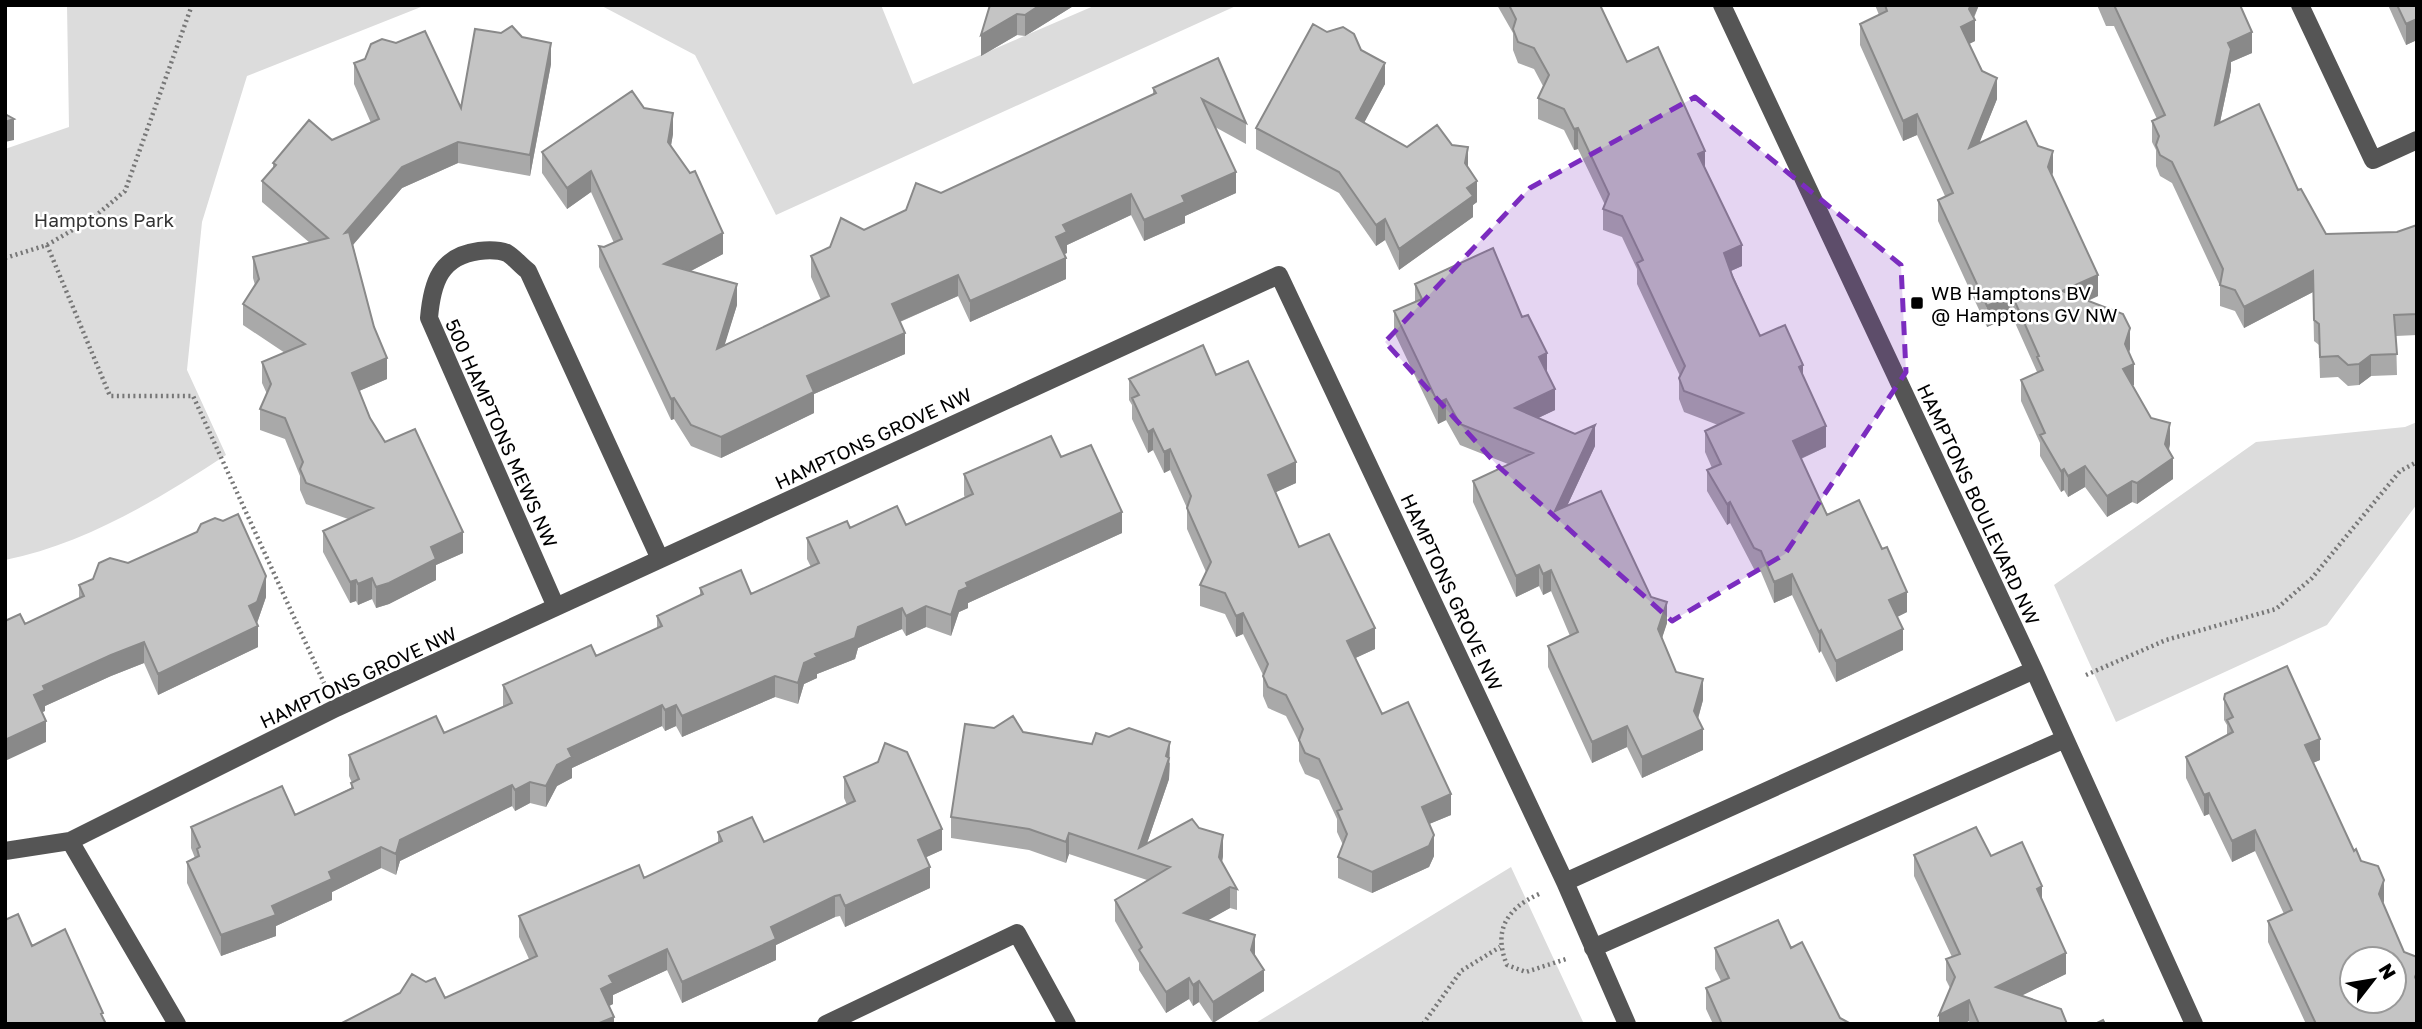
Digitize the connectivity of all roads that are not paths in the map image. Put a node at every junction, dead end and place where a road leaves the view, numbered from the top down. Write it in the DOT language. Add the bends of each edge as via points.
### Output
graph roads {
  1 [pos="1722,5"];
  2 [pos="2300,5"];
  3 [pos="2417,140"];
  4 [pos="660,559"];
  5 [pos="556,607"];
  6 [pos="2034,670"];
  7 [pos="2065,739"];
  8 [pos="70,841"];
  9 [pos="5,851"];
  10 [pos="1565,882"];
  11 [pos="1593,948"];
  12 [pos="177,1024"];
  13 [pos="826,1024"];
  14 [pos="1067,1024"];
  15 [pos="1627,1024"];
  16 [pos="2194,1024"];
  1 -- 6 [label="street, HAMPTONS BOULEVARD NW"];
  2 -- 3 [label="street" via="2373,160"];
  4 -- 5 [label="street, HAMPTONS GROVE NW"];
  4 -- 5 [label="street, 500 HAMPTONS MEWS NW" via="528,271 506,253 463,253 445,267 432,289 429,318"];
  4 -- 10 [label="street, HAMPTONS GROVE NW" via="1279,275"];
  5 -- 8 [label="street, HAMPTONS GROVE NW" via="336,709"];
  6 -- 7 [label="street, HAMPTONS BOULEVARD NW"];
  6 -- 10 [label="street"];
  7 -- 11 [label="street"];
  7 -- 16 [label="street, HAMPTONS BOULEVARD NW"];
  8 -- 9 [label="street, HAMPTONS GROVE NW"];
  8 -- 12 [label="street"];
  10 -- 11 [label="street, HAMPTONS GROVE NW"];
  11 -- 15 [label="street, HAMPTONS GROVE NW"];
  13 -- 14 [label="street" via="1017,933"];
}
